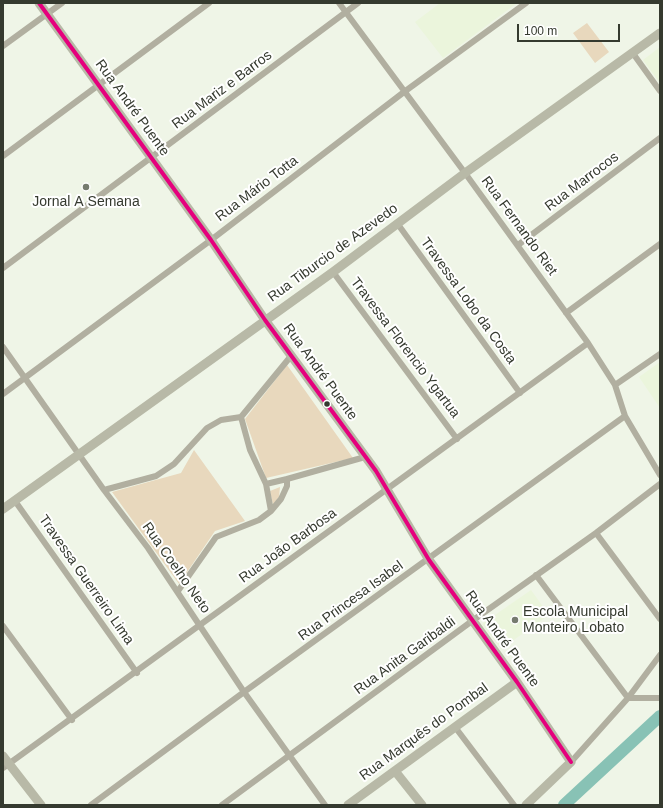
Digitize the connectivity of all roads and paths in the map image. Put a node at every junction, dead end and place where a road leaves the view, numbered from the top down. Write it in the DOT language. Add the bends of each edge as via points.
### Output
graph roads {
  1 [pos="39,3"];
  2 [pos="62,3"];
  3 [pos="208,3"];
  4 [pos="340,3"];
  5 [pos="358,3"];
  6 [pos="526,3"];
  7 [pos="346,12"];
  8 [pos="47,14"];
  9 [pos="660,33"];
  10 [pos="3,46"];
  11 [pos="632,52"];
  12 [pos="98,85"];
  13 [pos="660,91"];
  14 [pos="404,92"];
  15 [pos="660,138"];
  16 [pos="3,156"];
  17 [pos="151,158"];
  18 [pos="465,172"];
  19 [pos="397,224"];
  20 [pos="211,240"];
  21 [pos="660,244"];
  22 [pos="518,245"];
  23 [pos="3,268"];
  24 [pos="333,272"];
  25 [pos="566,313"];
  26 [pos="265,320"];
  27 [pos="588,343"];
  28 [pos="3,347"];
  29 [pos="660,354"];
  30 [pos="291,356"];
  31 [pos="26,377"];
  32 [pos="615,385"];
  33 [pos="520,393"];
  34 [pos="3,394"];
  35 [pos="625,416"];
  36 [pos="241,417"];
  37 [pos="457,439"];
  38 [pos="78,454"];
  39 [pos="365,457"];
  40 [pos="660,475"];
  41 [pos="287,479"];
  42 [pos="266,484"];
  43 [pos="660,484"];
  44 [pos="387,489"];
  45 [pos="104,490"];
  46 [pos="15,501"];
  47 [pos="3,509"];
  48 [pos="272,511"];
  49 [pos="596,533"];
  50 [pos="429,560"];
  51 [pos="536,575"];
  52 [pos="178,591"];
  53 [pos="660,619"];
  54 [pos="472,621"];
  55 [pos="201,625"];
  56 [pos="3,626"];
  57 [pos="660,655"];
  58 [pos="137,672"];
  59 [pos="517,682"];
  60 [pos="244,692"];
  61 [pos="628,698"];
  62 [pos="660,698"];
  63 [pos="72,720"];
  64 [pos="455,727"];
  65 [pos="3,756"];
  66 [pos="289,756"];
  67 [pos="571,762"];
  68 [pos="6,766"];
  69 [pos="395,771"];
  70 [pos="41,805"];
  71 [pos="91,805"];
  72 [pos="222,805"];
  73 [pos="325,805"];
  74 [pos="348,805"];
  75 [pos="422,805"];
  76 [pos="514,805"];
  77 [pos="526,805"];
  1 -- 8 [label="main road, Rua André Puente"];
  2 -- 8 [label="street"];
  3 -- 12 [label="street"];
  4 -- 7 [label="street, Rua Fernando Riet"];
  5 -- 7 [label="street, Rua Mariz e Barros"];
  6 -- 14 [label="street, Rua Mário Totta"];
  7 -- 14 [label="street, Rua Fernando Riet"];
  7 -- 17 [label="street, Rua Mariz e Barros"];
  8 -- 10 [label="street"];
  8 -- 12 [label="main road, Rua André Puente"];
  9 -- 11 [label="main road, Rua Tiburcio de Azevedo"];
  11 -- 13 [label="street"];
  11 -- 18 [label="main road, Rua Tiburcio de Azevedo"];
  12 -- 16 [label="street"];
  12 -- 17 [label="main road, Rua André Puente"];
  14 -- 18 [label="street, Rua Fernando Riet"];
  14 -- 20 [label="street, Rua Mário Totta"];
  15 -- 22 [label="street, Rua Marrocos"];
  17 -- 20 [label="main road, Rua André Puente"];
  17 -- 23 [label="street, Rua Mariz e Barros"];
  18 -- 19 [label="main road, Rua Tiburcio de Azevedo"];
  18 -- 22 [label="street, Rua Fernando Riet"];
  19 -- 24 [label="main road, Rua Tiburcio de Azevedo"];
  19 -- 33 [label="street, Travessa Lobo da Costa"];
  20 -- 26 [label="main road, Rua André Puente"];
  20 -- 31 [label="street, Rua Mário Totta"];
  21 -- 25 [label="street"];
  22 -- 25 [label="street, Rua Fernando Riet"];
  24 -- 26 [label="main road, Rua Tiburcio de Azevedo"];
  24 -- 37 [label="street, Travessa Florencio Ygartua"];
  25 -- 27 [label="street, Rua Fernando Riet"];
  26 -- 30 [label="main road, Rua André Puente"];
  26 -- 38 [label="main road, Rua Tiburcio de Azevedo"];
  27 -- 32 [label="street, Rua Fernando Riet"];
  27 -- 33 [label="street, Rua João Barbosa"];
  28 -- 31 [label="street, Rua Coelho Neto"];
  29 -- 32 [label="street"];
  30 -- 36 [label="street"];
  30 -- 39 [label="main road, Rua André Puente"];
  31 -- 34 [label="street, Rua Mário Totta"];
  31 -- 38 [label="street, Rua Coelho Neto"];
  32 -- 35 [label="street, Rua Fernando Riet"];
  33 -- 37 [label="street, Rua João Barbosa"];
  35 -- 40 [label="street, Rua Fernando Riet"];
  35 -- 50 [label="street, Rua Princesa Isabel"];
  36 -- 42 [label="street" via="250,450"];
  36 -- 45 [label="street" via="221,420 207,428 174,464 156,476"];
  37 -- 44 [label="street, Rua João Barbosa"];
  38 -- 45 [label="street, Rua Coelho Neto"];
  38 -- 46 [label="main road, Rua Tiburcio de Azevedo"];
  39 -- 41 [label="street"];
  39 -- 44 [label="main road, Rua André Puente"];
  41 -- 42 [label="street"];
  41 -- 48 [label="street" via="287,486"];
  42 -- 48 [label="street"];
  43 -- 49 [label="street, Rua Anita Garibaldi"];
  44 -- 50 [label="main road, Rua André Puente"];
  44 -- 55 [label="street, Rua João Barbosa"];
  45 -- 52 [label="street, Rua Coelho Neto"];
  46 -- 47 [label="main road, Rua Tiburcio de Azevedo"];
  46 -- 58 [label="street, Travessa Guerreiro Lima"];
  48 -- 52 [label="street" via="259,520 216,537"];
  49 -- 51 [label="street, Rua Anita Garibaldi"];
  49 -- 53 [label="street"];
  50 -- 54 [label="main road, Rua André Puente"];
  50 -- 60 [label="street, Rua Princesa Isabel"];
  51 -- 54 [label="street, Rua Anita Garibaldi"];
  51 -- 61 [label="street"];
  52 -- 55 [label="street, Rua Coelho Neto"];
  54 -- 59 [label="main road, Rua André Puente"];
  54 -- 66 [label="street, Rua Anita Garibaldi"];
  55 -- 58 [label="street, Rua João Barbosa"];
  55 -- 60 [label="street, Rua Coelho Neto"];
  56 -- 63 [label="street"];
  57 -- 61 [label="street"];
  58 -- 63 [label="street, Rua João Barbosa"];
  59 -- 64 [label="main road, Rua Marquês do Pombal"];
  59 -- 67 [label="main road, Rua André Puente"];
  60 -- 66 [label="street, Rua Coelho Neto"];
  60 -- 71 [label="street, Rua Princesa Isabel"];
  61 -- 62 [label="street"];
  61 -- 67 [label="street"];
  63 -- 68 [label="street, Rua João Barbosa"];
  64 -- 69 [label="main road, Rua Marquês do Pombal"];
  64 -- 76 [label="street"];
  65 -- 68 [label="main road"];
  66 -- 72 [label="street, Rua Anita Garibaldi"];
  66 -- 73 [label="street, Rua Coelho Neto"];
  67 -- 77 [label="main road"];
  68 -- 70 [label="main road"];
  69 -- 74 [label="main road, Rua Marquês do Pombal"];
  69 -- 75 [label="main road"];
}
